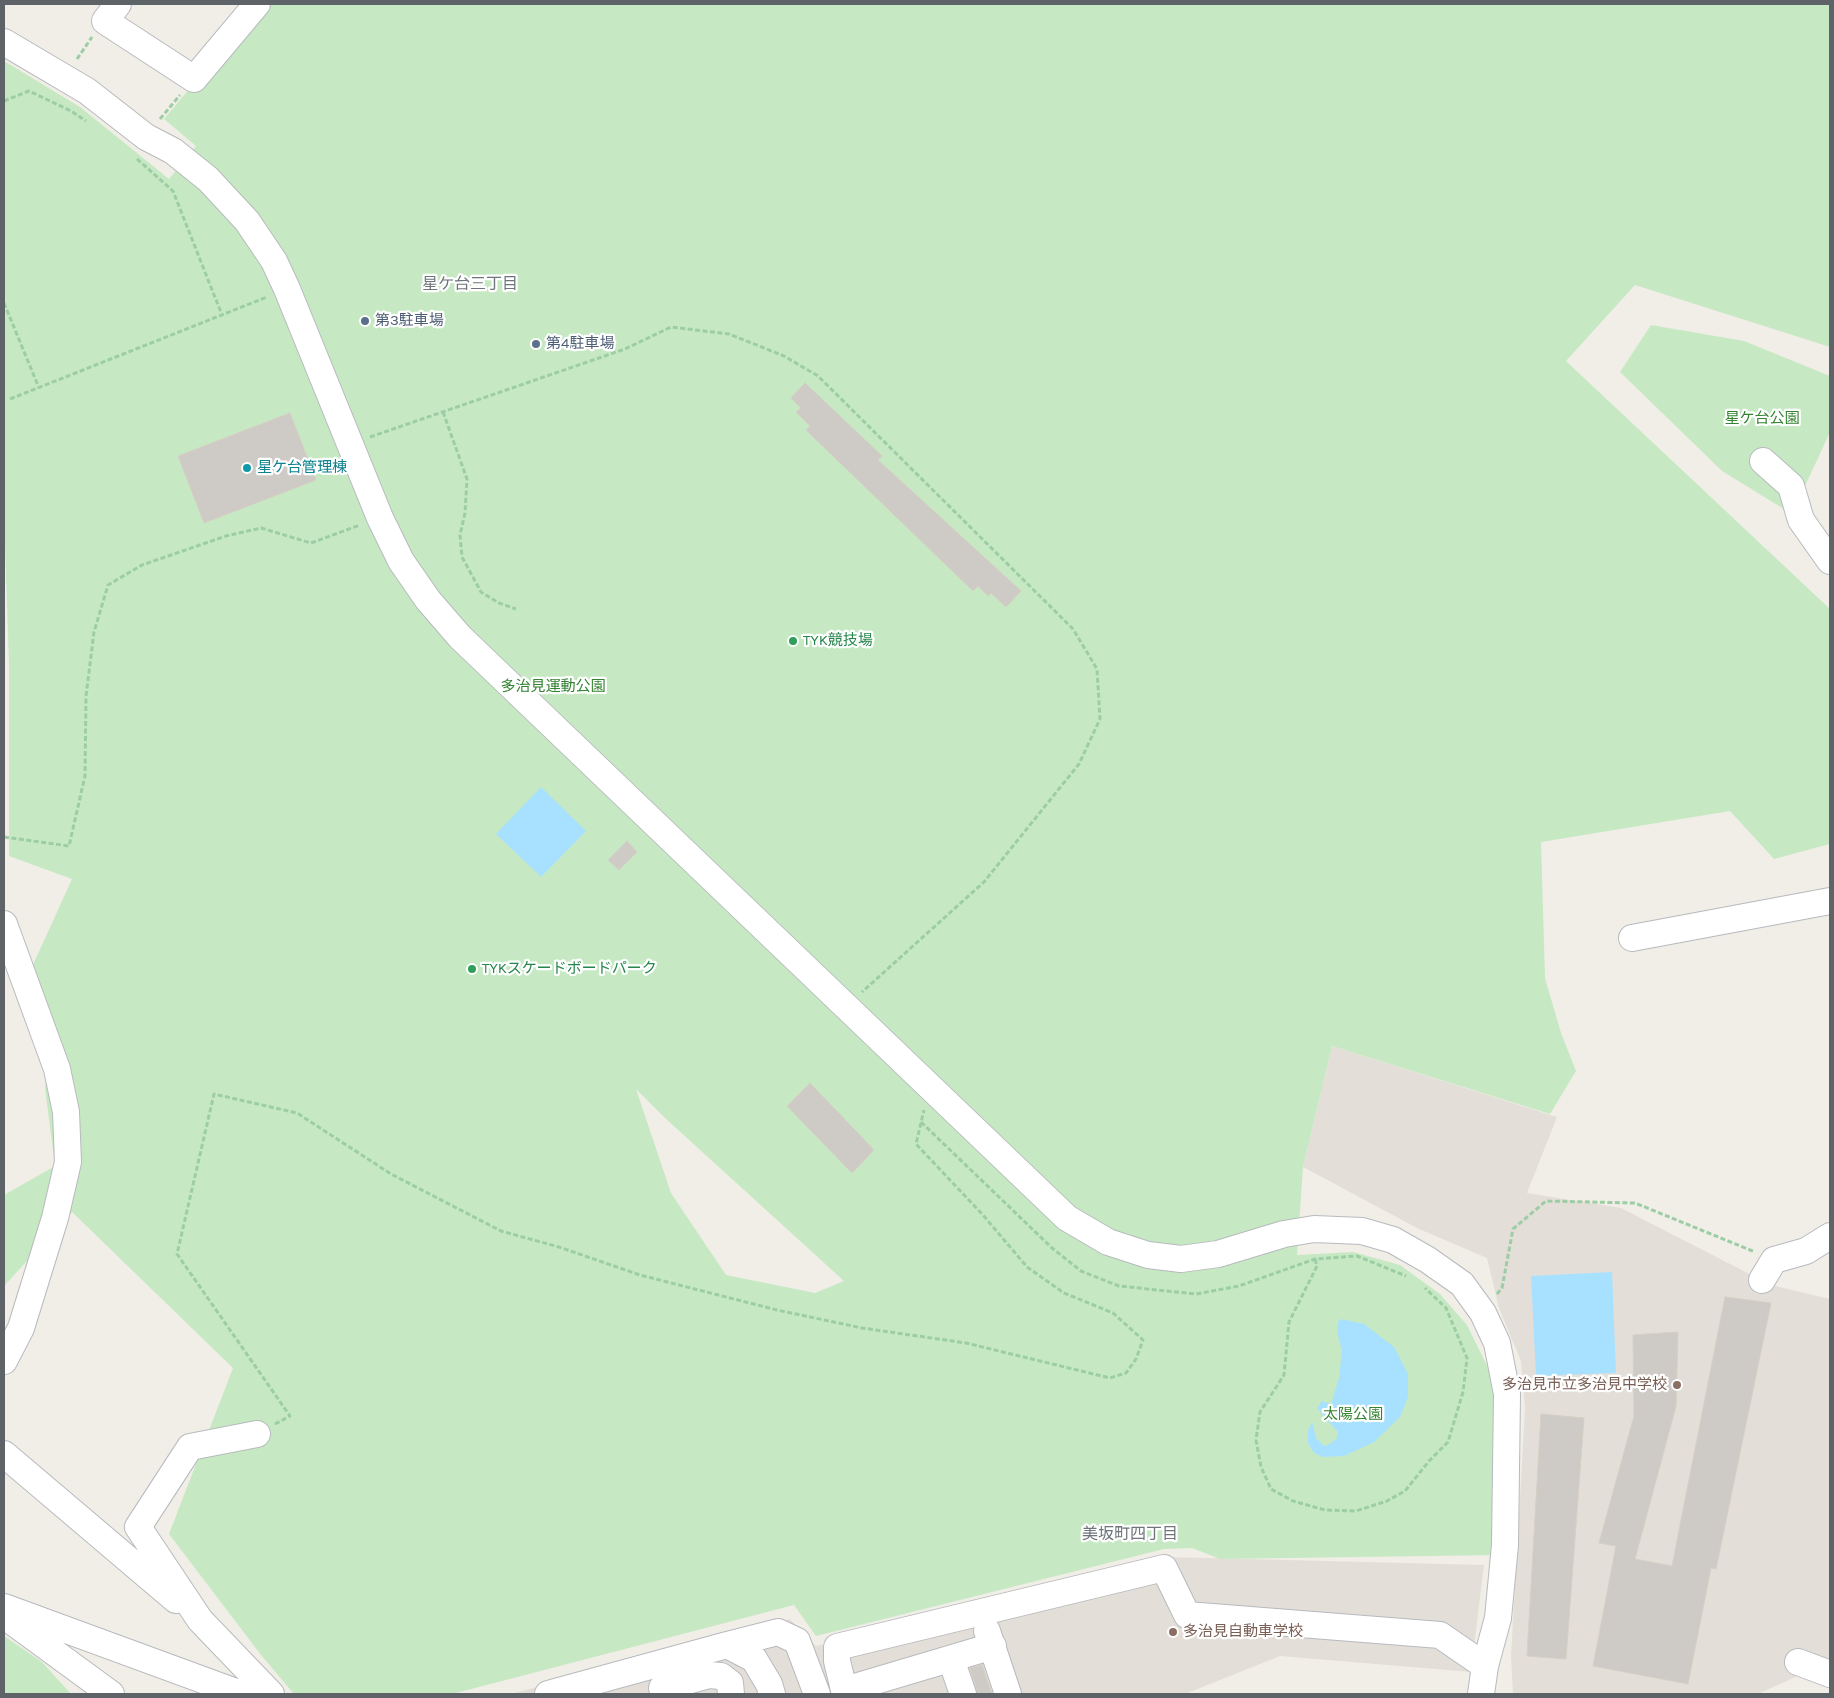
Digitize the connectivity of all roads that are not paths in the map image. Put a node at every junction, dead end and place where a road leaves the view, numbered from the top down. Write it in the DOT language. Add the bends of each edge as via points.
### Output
graph roads {
  1 [pos="257,4"];
  2 [pos="111,12"];
  3 [pos="4,42"];
  4 [pos="1763,460"];
  5 [pos="1830,561"];
  6 [pos="1830,902"];
  7 [pos="4,924"];
  8 [pos="1632,938"];
  9 [pos="1830,1236"];
  10 [pos="1768,1270"];
  11 [pos="4,1361"];
  12 [pos="256,1434"];
  13 [pos="4,1454"];
  14 [pos="4,1607"];
  15 [pos="980,1611"];
  16 [pos="4,1615"];
  17 [pos="200,1620"];
  18 [pos="727,1645"];
  19 [pos="994,1651"];
  20 [pos="1798,1662"];
  21 [pos="1485,1666"];
  22 [pos="954,1668"];
  23 [pos="1830,1674"];
  24 [pos="691,1677"];
  25 [pos="620,1685"];
  26 [pos="851,1693"];
  27 [pos="111,1694"];
  28 [pos="241,1694"];
  29 [pos="271,1694"];
  30 [pos="548,1694"];
  31 [pos="664,1694"];
  32 [pos="731,1694"];
  33 [pos="772,1694"];
  34 [pos="817,1694"];
  35 [pos="963,1694"];
  36 [pos="1008,1694"];
  37 [pos="1481,1694"];
  1 -- 2 [label="street" via="194,79"];
  3 -- 21 [label="street" via="87,91 140,147 173,150 208,178 247,221 274,261 287,289 380,518 401,561 428,600 460,637 1067,1218 1108,1242 1148,1255 1181,1259 1218,1254 1306,1230 1362,1231 1393,1240 1462,1284 1483,1313 1497,1343 1507,1394 1505,1545 1498,1618"];
  4 -- 5 [label="street" via="1791,486 1801,520"];
  6 -- 8 [label="street"];
  7 -- 11 [label="street" via="57,1069 66,1112 68,1162 22,1328"];
  9 -- 10 [label="street"];
  12 -- 17 [label="street" via="190,1447 138,1526"];
  13 -- 17 [label="street"];
  14 -- 28 [label="street"];
  15 -- 19 [label="street"];
  15 -- 21 [label="street" via="1164,1568 1187,1615 1440,1635"];
  15 -- 26 [label="street" via="837,1647 837,1661"];
  16 -- 27 [label="street"];
  17 -- 29 [label="street"];
  18 -- 24 [label="street"];
  18 -- 33 [label="street" via="754,1658"];
  18 -- 34 [label="street" via="778,1632 797,1641"];
  19 -- 22 [label="street"];
  19 -- 26 [label="street"];
  19 -- 36 [label="street"];
  20 -- 23 [label="street"];
  21 -- 37 [label="street"];
  22 -- 26 [label="street" via="866,1692"];
  22 -- 35 [label="street"];
  24 -- 25 [label="street"];
  24 -- 31 [label="street" via="662,1688"];
  24 -- 32 [label="street" via="721,1676 730,1683"];
  25 -- 30 [label="street"];
}
